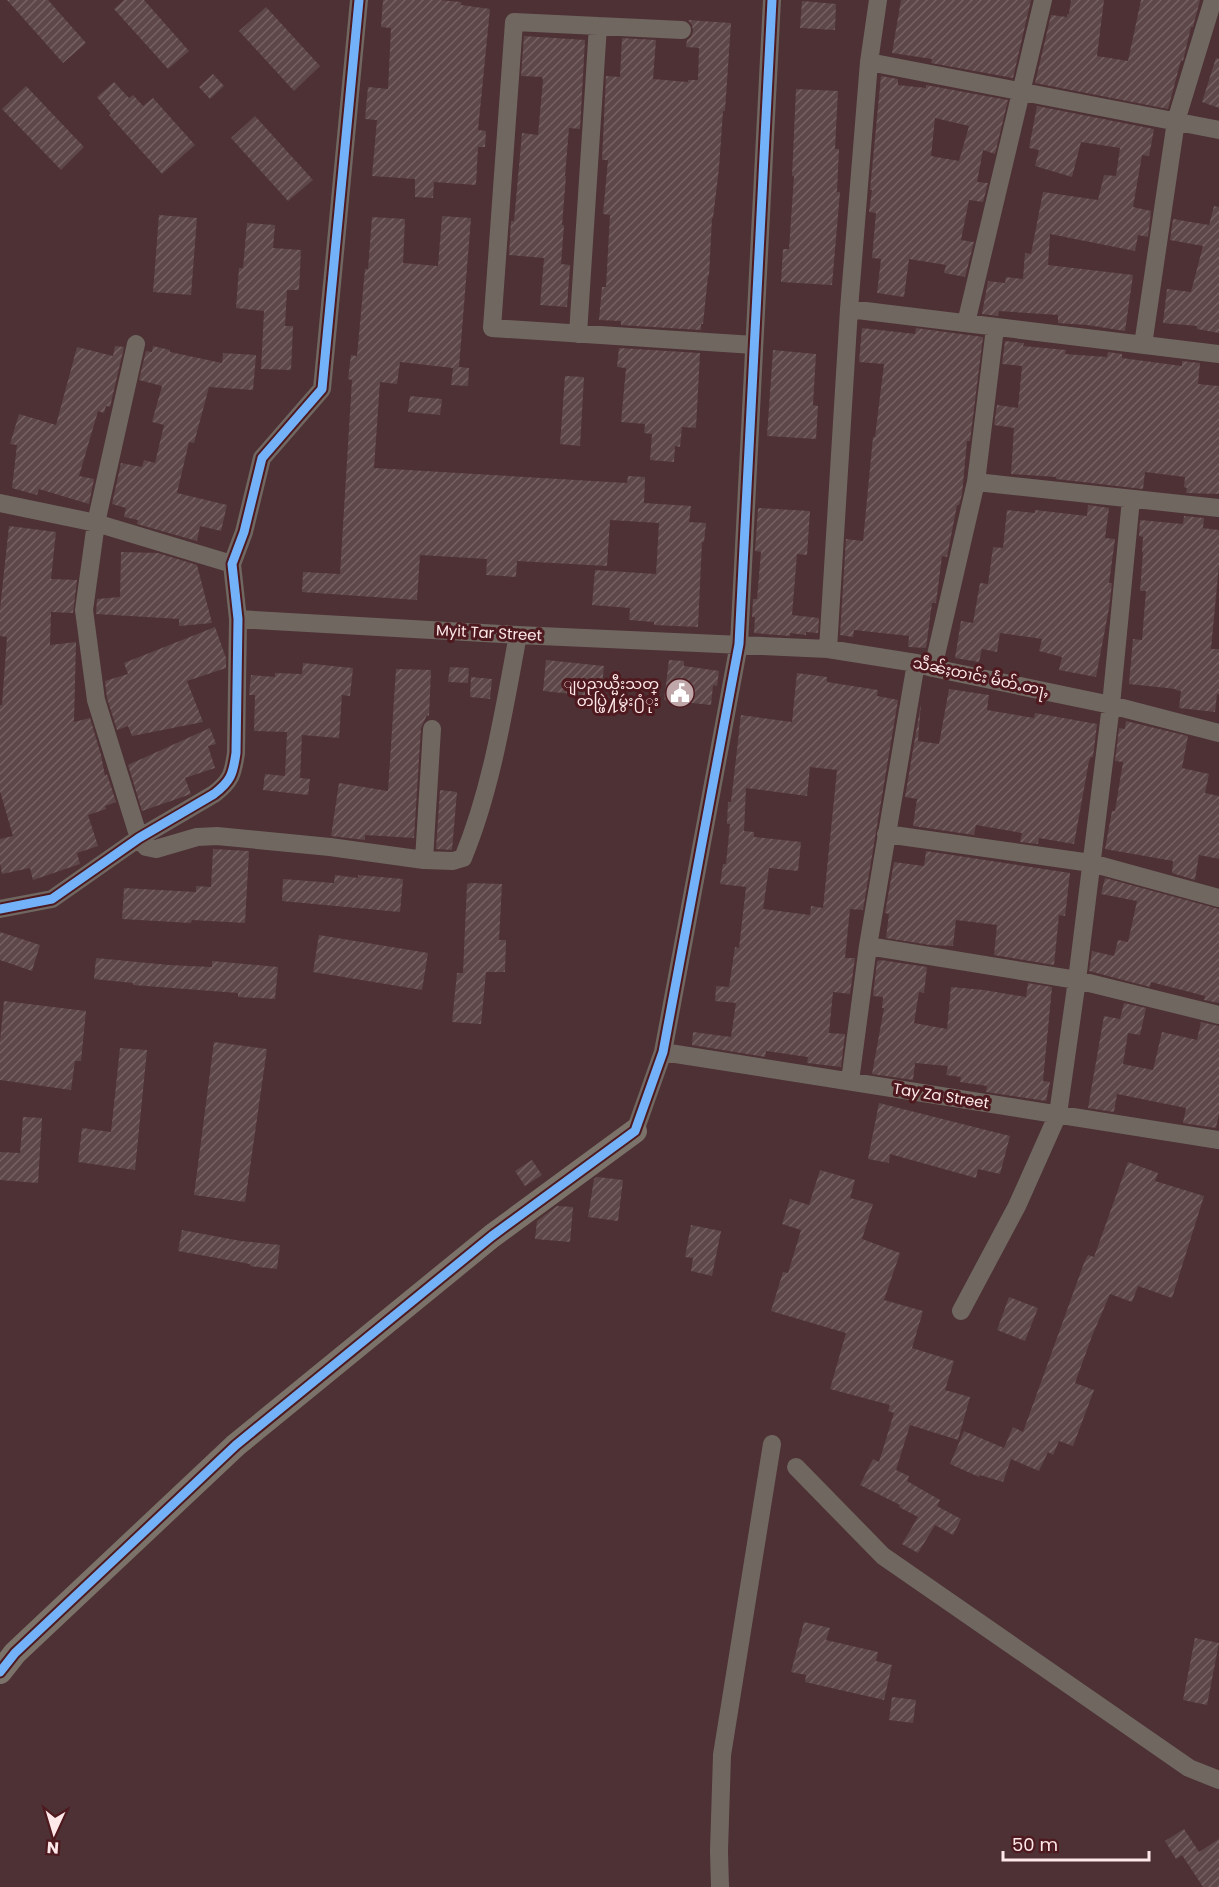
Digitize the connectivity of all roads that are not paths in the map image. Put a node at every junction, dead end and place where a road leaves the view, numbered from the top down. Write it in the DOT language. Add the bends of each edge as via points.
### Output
graph roads {
  1 [pos="359,0"];
  2 [pos="772,0"];
  3 [pos="878,0"];
  4 [pos="1043,0"];
  5 [pos="1214,0"];
  6 [pos="598,26"];
  7 [pos="682,30"];
  8 [pos="869,62"];
  9 [pos="1020,92"];
  10 [pos="1176,121"];
  11 [pos="1219,130"];
  12 [pos="849,309"];
  13 [pos="966,323"];
  14 [pos="995,328"];
  15 [pos="578,334"];
  16 [pos="136,344"];
  17 [pos="754,345"];
  18 [pos="1143,345"];
  19 [pos="1219,354"];
  20 [pos="976,482"];
  21 [pos="1131,499"];
  22 [pos="0,503"];
  23 [pos="1219,508"];
  24 [pos="96,523"];
  25 [pos="232,564"];
  26 [pos="238,619"];
  27 [pos="518,635"];
  28 [pos="739,644"];
  29 [pos="828,649"];
  30 [pos="925,665"];
  31 [pos="1111,705"];
  32 [pos="432,729"];
  33 [pos="1219,733"];
  34 [pos="886,834"];
  35 [pos="139,838"];
  36 [pos="424,860"];
  37 [pos="1091,863"];
  38 [pos="1219,898"];
  39 [pos="0,909"];
  40 [pos="868,946"];
  41 [pos="1077,980"];
  42 [pos="1219,1015"];
  43 [pos="663,1052"];
  44 [pos="850,1081"];
  45 [pos="1058,1114"];
  46 [pos="635,1131"];
  47 [pos="1219,1140"];
  48 [pos="961,1311"];
  49 [pos="772,1444"];
  50 [pos="796,1467"];
  51 [pos="0,1672"];
  52 [pos="1219,1780"];
  53 [pos="720,1887"];
  1 -- 25 [label="street" via="322,389 262,458"];
  2 -- 17 [label="street"];
  3 -- 8 [label="street"];
  4 -- 9 [label="street"];
  5 -- 10 [label="street"];
  6 -- 7 [label="street"];
  6 -- 15 [label="street"];
  6 -- 15 [label="street" via="514,22 492,328"];
  8 -- 9 [label="street"];
  8 -- 12 [label="street"];
  9 -- 10 [label="street"];
  9 -- 13 [label="street"];
  10 -- 11 [label="street"];
  10 -- 18 [label="street"];
  12 -- 13 [label="street"];
  12 -- 29 [label="street"];
  13 -- 14 [label="street"];
  14 -- 18 [label="street"];
  14 -- 20 [label="street"];
  15 -- 17 [label="street"];
  16 -- 24 [label="street"];
  17 -- 28 [label="street"];
  18 -- 19 [label="street"];
  20 -- 21 [label="street"];
  20 -- 30 [label="street"];
  21 -- 23 [label="street"];
  21 -- 31 [label="street"];
  22 -- 24 [label="street"];
  24 -- 25 [label="street"];
  24 -- 35 [label="street" via="84,610 96,700"];
  25 -- 26 [label="street"];
  26 -- 27 [label="street, Myit Tar Street"];
  26 -- 35 [label="street" via="233,773 214,794"];
  27 -- 28 [label="street, Myit Tar Street"];
  27 -- 36 [label="street" via="490,770 463,858"];
  28 -- 29 [label="street, သဵၼ်ႈတၢင်း မႅတ်ႉတႃႇ"];
  28 -- 43 [label="street"];
  29 -- 30 [label="street, သဵၼ်ႈတၢင်း မႅတ်ႉတႃႇ"];
  30 -- 31 [label="street, သဵၼ်ႈတၢင်း မႅတ်ႉတႃႇ"];
  30 -- 34 [label="street"];
  31 -- 33 [label="street, သဵၼ်ႈတၢင်း မႅတ်ႉတႃႇ"];
  31 -- 37 [label="street"];
  32 -- 36 [label="street"];
  34 -- 37 [label="street"];
  34 -- 40 [label="street"];
  35 -- 36 [label="street" via="151,849 217,836"];
  35 -- 39 [label="street" via="51,899"];
  37 -- 38 [label="street"];
  37 -- 41 [label="street"];
  40 -- 41 [label="street"];
  40 -- 44 [label="street"];
  41 -- 42 [label="street"];
  41 -- 45 [label="street"];
  43 -- 44 [label="street, Tay Za Street"];
  43 -- 46 [label="street"];
  44 -- 45 [label="street, Tay Za Street"];
  45 -- 47 [label="street, Tay Za Street"];
  45 -- 48 [label="street" via="1017,1206"];
  46 -- 51 [label="street" via="492,1236 236,1445 15,1653"];
  49 -- 53 [label="street" via="722,1755"];
  50 -- 52 [label="street" via="883,1556 1189,1768"];
}
